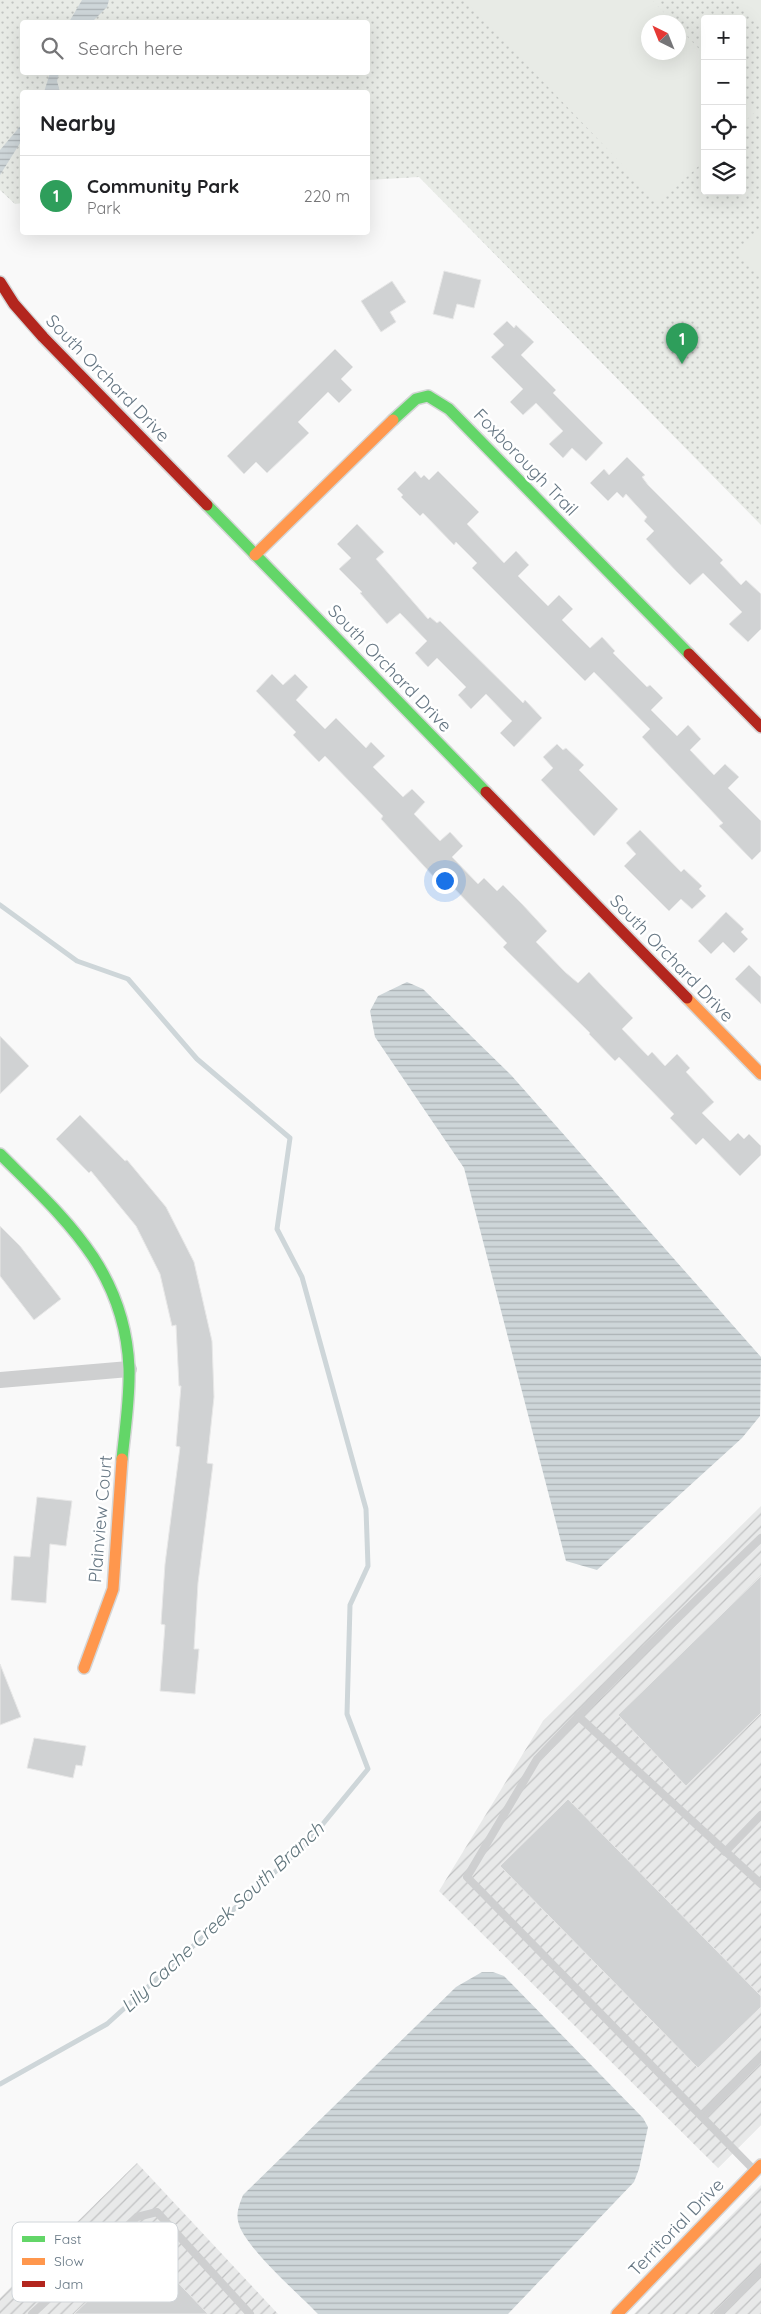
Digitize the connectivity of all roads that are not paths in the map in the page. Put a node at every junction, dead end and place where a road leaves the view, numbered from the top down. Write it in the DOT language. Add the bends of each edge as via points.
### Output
graph roads {
  1 [pos="0,282"];
  2 [pos="256,555"];
  3 [pos="761,727"];
  4 [pos="761,1074"];
  5 [pos="0,1154"];
  6 [pos="129,1369"];
  7 [pos="0,1380"];
  8 [pos="761,1538"];
  9 [pos="84,1668"];
  10 [pos="578,1716"];
  11 [pos="761,1815"];
  12 [pos="725,1852"];
  13 [pos="761,1884"];
  14 [pos="761,2057"];
  15 [pos="702,2117"];
  16 [pos="758,2168"];
  17 [pos="133,2222"];
  18 [pos="166,2222"];
  19 [pos="178,2235"];
  20 [pos="761,2270"];
  21 [pos="45,2302"];
  22 [pos="32,2314"];
  23 [pos="250,2314"];
  24 [pos="617,2314"];
  25 [pos="718,2314"];
  1 -- 2 [label="street, South Orchard Drive" via="16,309 25,315 42,337"];
  2 -- 3 [label="street, Foxborough Trail" via="405,408 421,396 428,396 449,409"];
  2 -- 4 [label="street, South Orchard Drive"];
  5 -- 6 [label="street, Plainview Court" via="70,1224 99,1265 123,1319"];
  6 -- 7 [label="street"];
  6 -- 9 [label="street, Plainview Court" via="113,1589"];
  8 -- 10 [label="lane"];
  10 -- 12 [label="lane"];
  10 -- 15 [label="lane" via="537,1759 467,1877"];
  11 -- 12 [label="lane"];
  12 -- 13 [label="lane"];
  14 -- 15 [label="lane"];
  15 -- 16 [label="lane"];
  16 -- 24 [label="street, Territorial Drive"];
  17 -- 18 [label="lane" via="138,2217 157,2212"];
  19 -- 23 [label="lane"];
  20 -- 25 [label="lane"];
  21 -- 22 [label="lane"];
}
